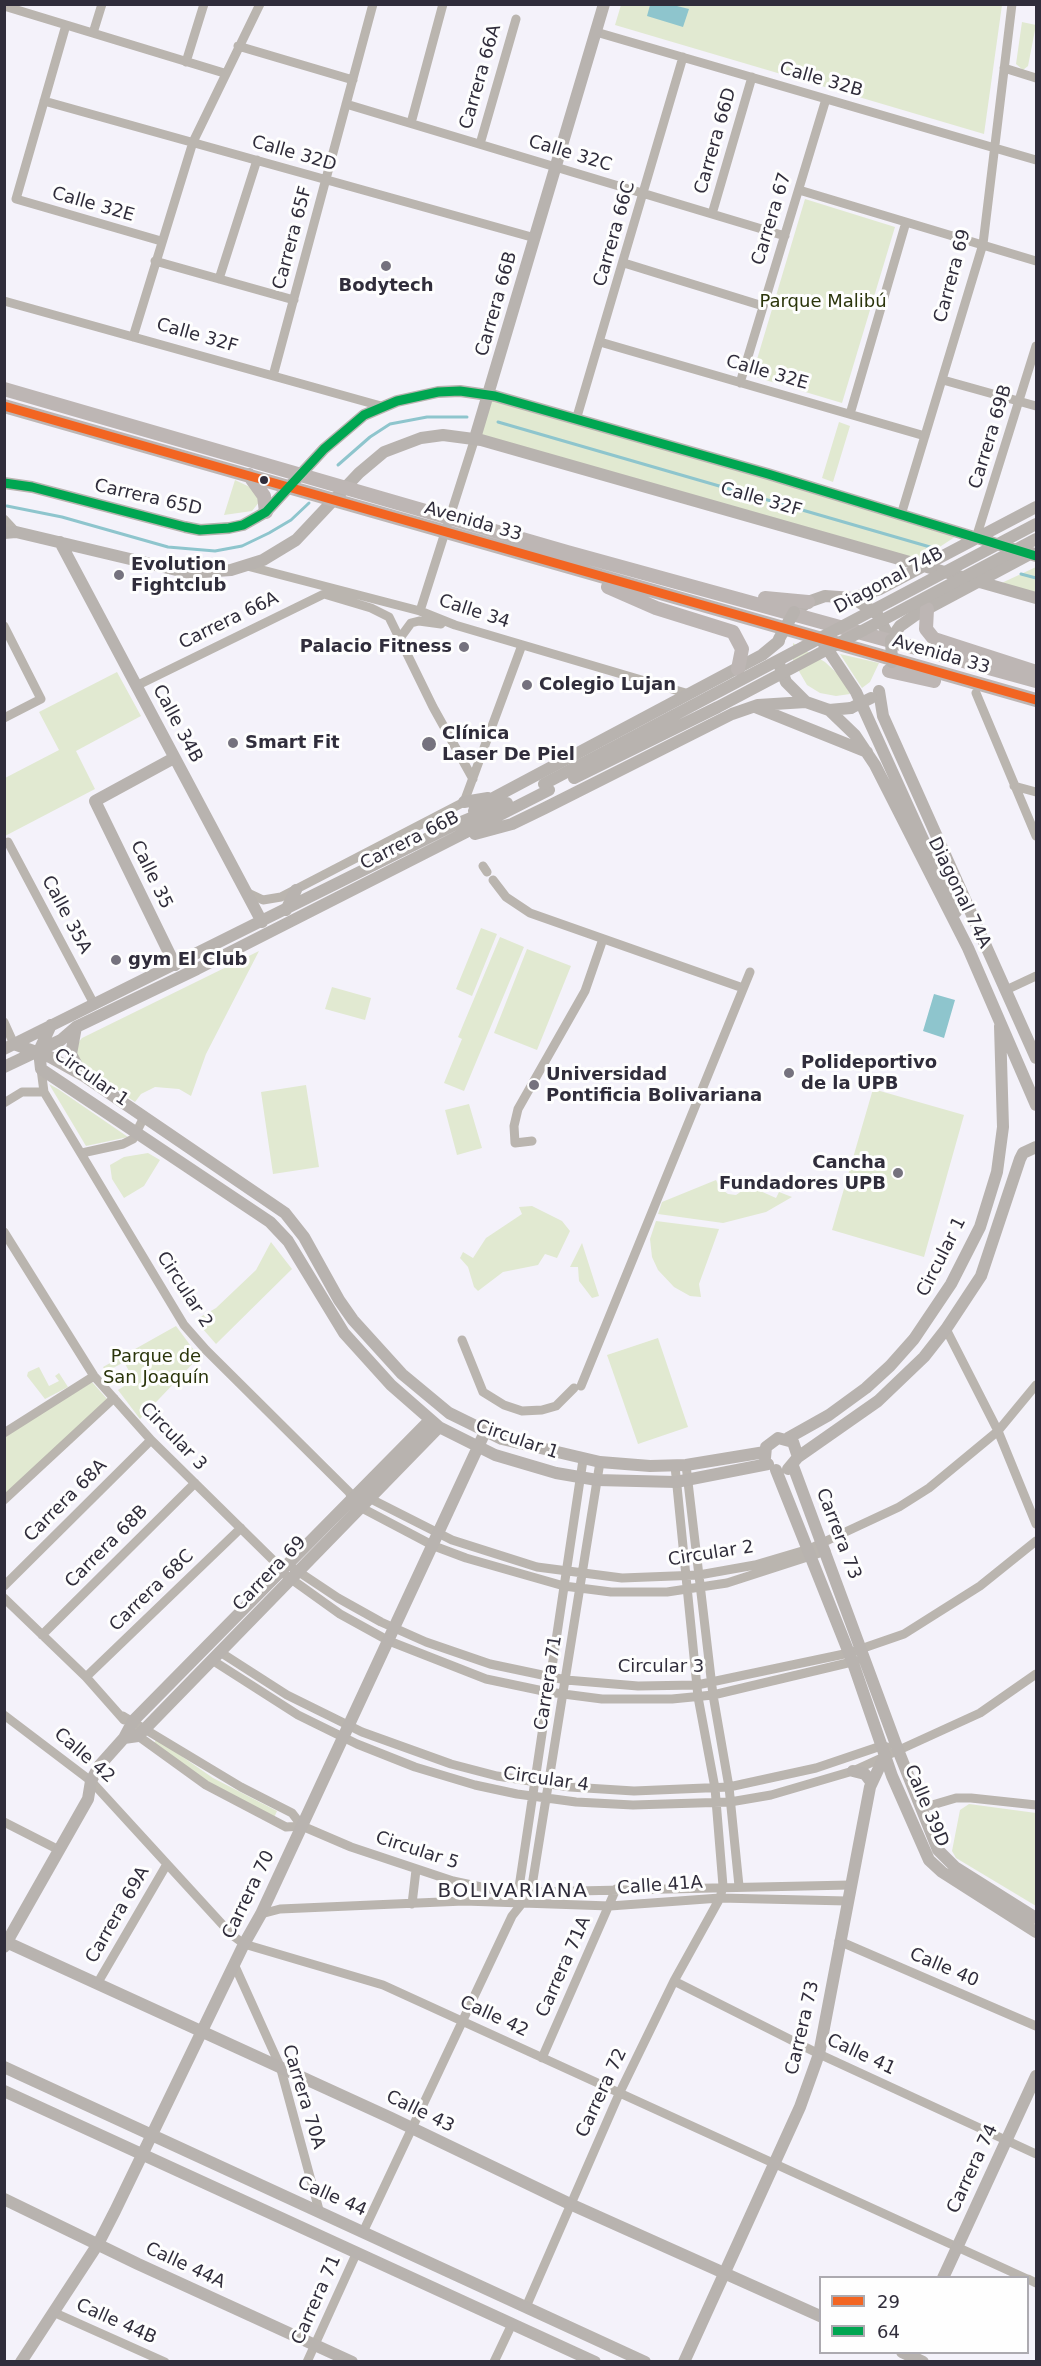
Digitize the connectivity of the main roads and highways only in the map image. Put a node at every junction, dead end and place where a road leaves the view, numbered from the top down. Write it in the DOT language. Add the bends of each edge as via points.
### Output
graph roads {
  1 [pos="4,389"];
  2 [pos="4,406"];
  3 [pos="249,475"];
  4 [pos="266,512"];
  5 [pos="567,552"];
  6 [pos="565,568"];
  7 [pos="808,602"];
  8 [pos="927,609"];
  9 [pos="891,667"];
  10 [pos="738,669"];
  11 [pos="1036,672"];
  12 [pos="1036,681"];
  13 [pos="1036,700"];
  14 [pos="1036,708"];
  1 -- 5 [label="main road, Avenida 33"];
  2 -- 3 [label="main road, Avenida 33"];
  3 -- 4 [label="main road" via="260,488"];
  3 -- 6 [label="main road, Avenida 33"];
  5 -- 7 [label="main road" via="641,563 776,601"];
  5 -- 12 [label="main road, Avenida 33"];
  6 -- 10 [label="main road" via="656,608 733,633 742,649"];
  6 -- 13 [label="main road, Avenida 33"];
  8 -- 11 [label="main road" via="926,629 933,639"];
  9 -- 14 [label="main road"];
}
